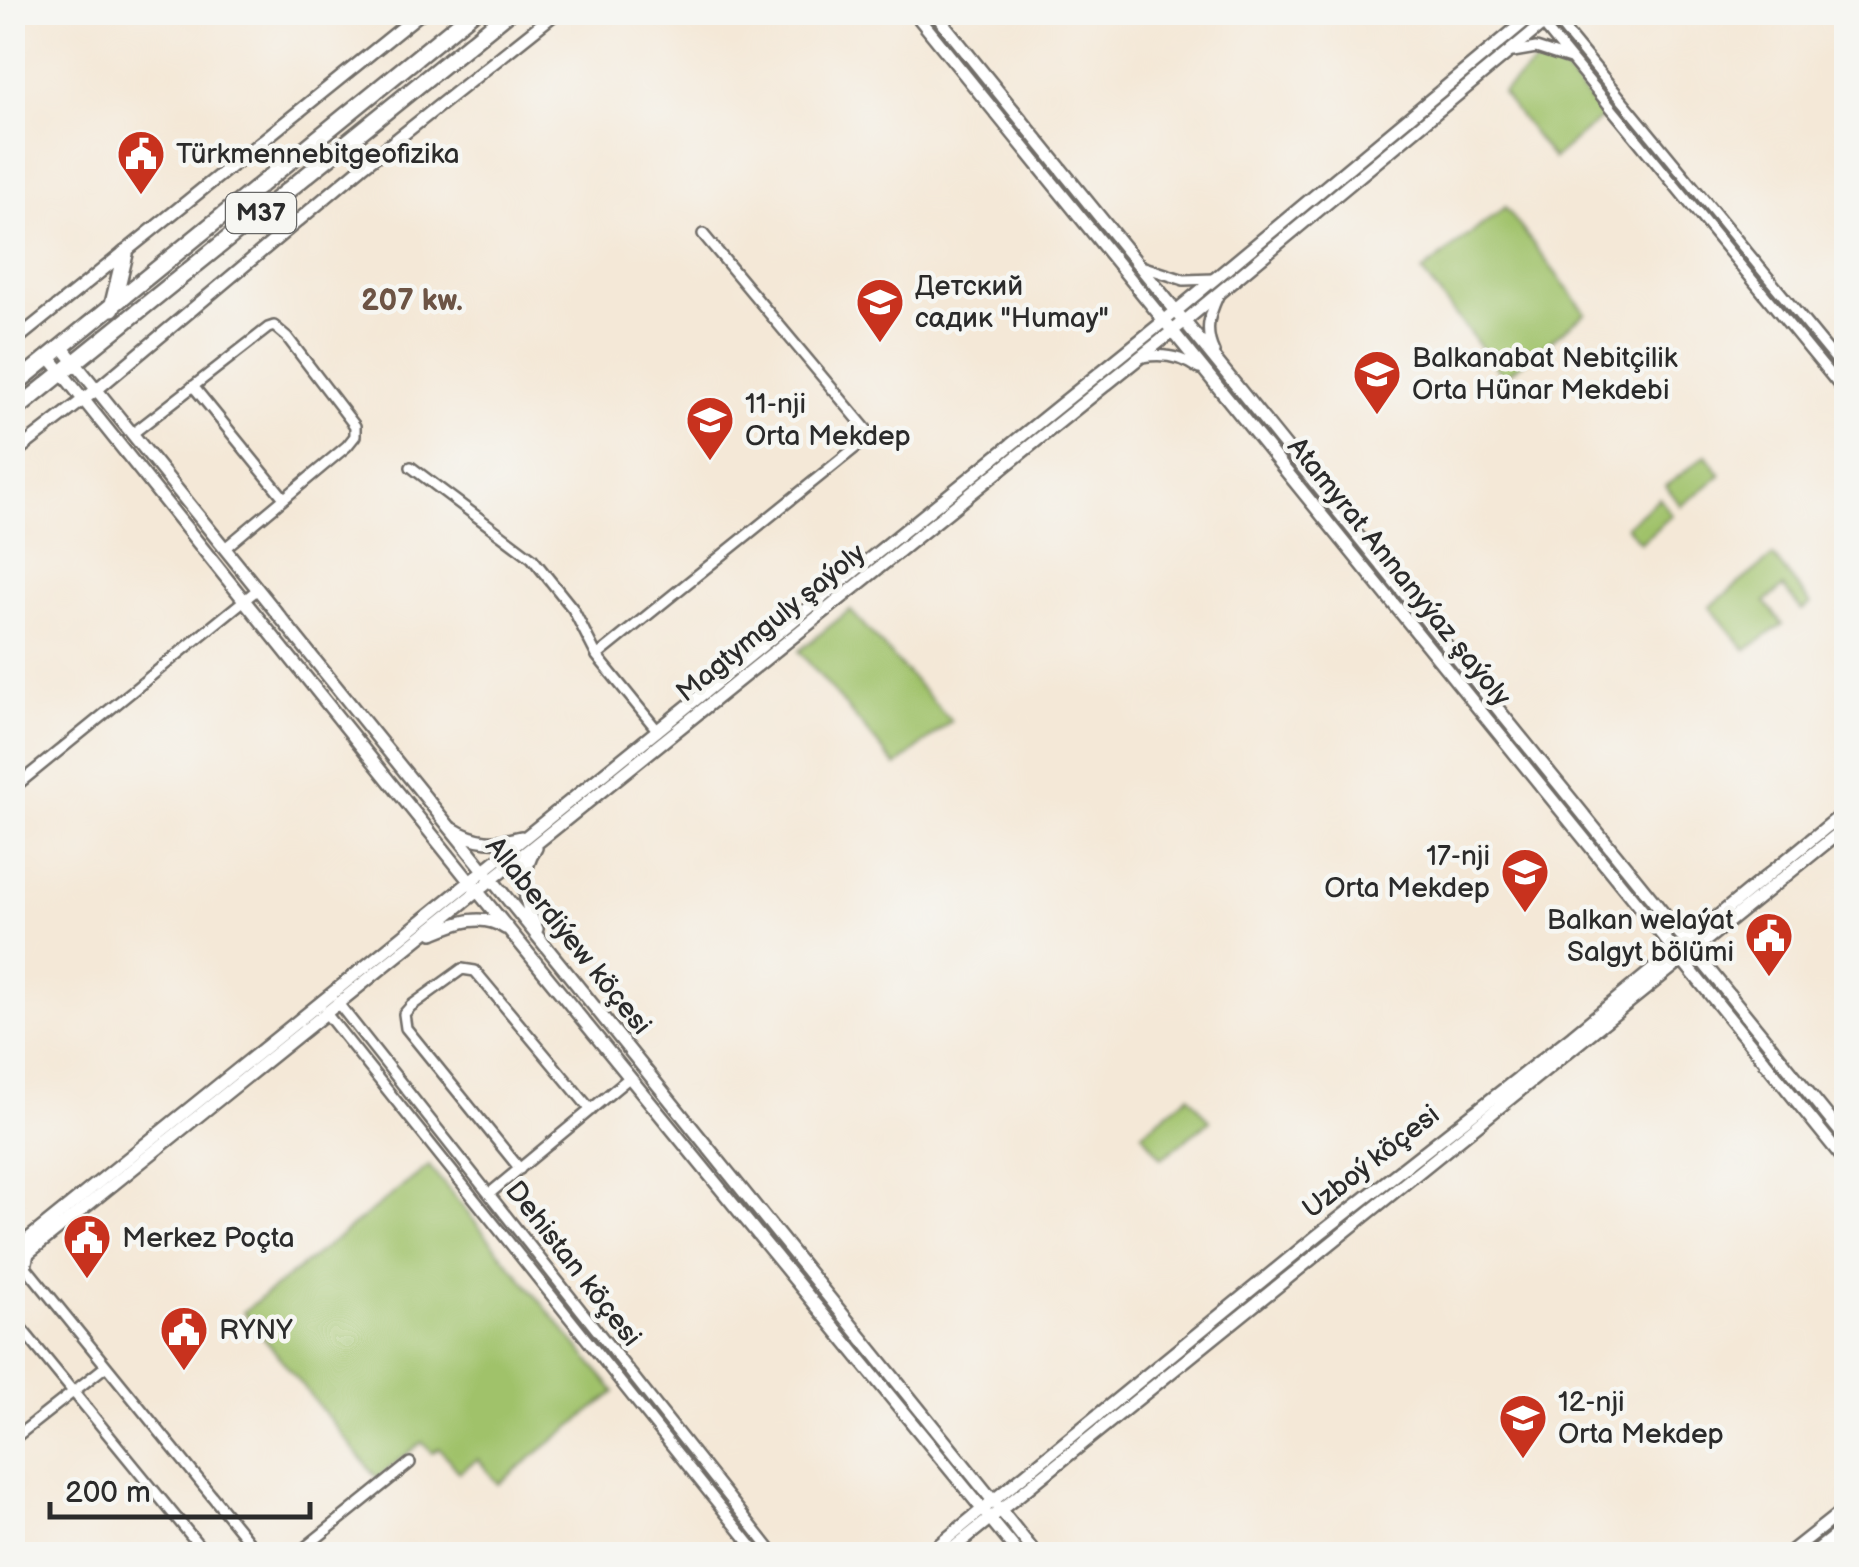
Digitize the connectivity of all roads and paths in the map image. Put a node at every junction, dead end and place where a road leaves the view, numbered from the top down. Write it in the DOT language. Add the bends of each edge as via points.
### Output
graph roads {
  1 [pos="422,12"];
  2 [pos="473,12"];
  3 [pos="509,12"];
  4 [pos="556,12"];
  5 [pos="914,12"];
  6 [pos="934,12"];
  7 [pos="1536,12"];
  8 [pos="1551,18"];
  9 [pos="1510,52"];
  10 [pos="1573,60"];
  11 [pos="703,234"];
  12 [pos="125,254"];
  13 [pos="1142,266"];
  14 [pos="1214,279"];
  15 [pos="1220,292"];
  16 [pos="112,309"];
  17 [pos="1177,310"];
  18 [pos="1185,321"];
  19 [pos="1167,326"];
  20 [pos="12,343"];
  21 [pos="56,353"];
  22 [pos="1136,359"];
  23 [pos="1219,364"];
  24 [pos="68,368"];
  25 [pos="1204,372"];
  26 [pos="1846,372"];
  27 [pos="193,386"];
  28 [pos="12,387"];
  29 [pos="96,390"];
  30 [pos="1846,394"];
  31 [pos="84,398"];
  32 [pos="12,413"];
  33 [pos="132,434"];
  34 [pos="12,455"];
  35 [pos="412,467"];
  36 [pos="284,498"];
  37 [pos="224,548"];
  38 [pos="258,589"];
  39 [pos="245,600"];
  40 [pos="596,656"];
  41 [pos="658,731"];
  42 [pos="12,789"];
  43 [pos="1846,811"];
  44 [pos="448,827"];
  45 [pos="1846,827"];
  46 [pos="548,833"];
  47 [pos="530,834"];
  48 [pos="487,876"];
  49 [pos="474,887"];
  50 [pos="511,932"];
  51 [pos="412,944"];
  52 [pos="1690,946"];
  53 [pos="1679,956"];
  54 [pos="555,958"];
  55 [pos="337,1002"];
  56 [pos="325,1012"];
  57 [pos="630,1077"];
  58 [pos="591,1110"];
  59 [pos="1846,1140"];
  60 [pos="1846,1162"];
  61 [pos="520,1168"];
  62 [pos="489,1194"];
  63 [pos="19,1247"];
  64 [pos="12,1266"];
  65 [pos="12,1317"];
  66 [pos="106,1366"];
  67 [pos="74,1391"];
  68 [pos="12,1440"];
  69 [pos="410,1464"];
  70 [pos="1846,1508"];
  71 [pos="991,1511"];
  72 [pos="1846,1527"];
  73 [pos="206,1554"];
  74 [pos="259,1554"];
  75 [pos="296,1554"];
  76 [pos="758,1554"];
  77 [pos="774,1554"];
  78 [pos="928,1554"];
  79 [pos="946,1554"];
  80 [pos="1018,1554"];
  81 [pos="1036,1554"];
  82 [pos="1788,1554"];
  83 [pos="1812,1554"];
  1 -- 12 [label="street"];
  2 -- 16 [label="highway, M37 / M37"];
  3 -- 24 [label="highway, M37 / M37"];
  4 -- 29 [label="street"];
  5 -- 19 [label="street, Atamyrat Annanyýaz şaýoly"];
  6 -- 13 [label="street, Atamyrat Annanyýaz şaýoly"];
  7 -- 14 [label="street, Magtymguly şaýoly"];
  8 -- 9 [label="street, Magtymguly şaýoly"];
  8 -- 10 [label="street"];
  8 -- 26 [label="street"];
  9 -- 10 [label="street" via="1536,48"];
  9 -- 15 [label="street, Magtymguly şaýoly"];
  10 -- 30 [label="street"];
  11 -- 40 [label="street" via="871,435"];
  12 -- 16 [label="highway"];
  12 -- 20 [label="street"];
  13 -- 14 [label="street" via="1167,277"];
  13 -- 17 [label="street, Atamyrat Annanyýaz şaýoly"];
  14 -- 17 [label="street, Magtymguly şaýoly"];
  15 -- 18 [label="street, Magtymguly şaýoly"];
  15 -- 23 [label="street" via="1208,326"];
  16 -- 21 [label="highway, M37 / M37"];
  17 -- 18 [label="street, Atamyrat Annanyýaz şaýoly"];
  17 -- 19 [label="street, Magtymguly şaýoly"];
  18 -- 19 [label="street, Magtymguly şaýoly"];
  18 -- 23 [label="street, Atamyrat Annanyýaz şaýoly"];
  19 -- 22 [label="street, Magtymguly şaýoly"];
  19 -- 25 [label="street, Atamyrat Annanyýaz şaýoly"];
  19 -- 41 [label="street, Magtymguly şaýoly"];
  21 -- 24 [label="street, Allaberdiýew köçesi"];
  21 -- 28 [label="highway, M37 / M37"];
  22 -- 25 [label="street" via="1163,354"];
  22 -- 46 [label="street, Magtymguly şaýoly"];
  23 -- 52 [label="street, Atamyrat Annanyýaz şaýoly"];
  24 -- 29 [label="street, Allaberdiýew köçesi"];
  24 -- 31 [label="street, Allaberdiýew köçesi"];
  24 -- 32 [label="highway, M37 / M37"];
  25 -- 53 [label="street, Atamyrat Annanyýaz şaýoly"];
  27 -- 33 [label="street"];
  27 -- 36 [label="street"];
  27 -- 36 [label="street" via="268,328 282,330 356,426 347,446"];
  29 -- 31 [label="street"];
  29 -- 33 [label="street, Allaberdiýew köçesi"];
  31 -- 34 [label="street"];
  31 -- 39 [label="street, Allaberdiýew köçesi"];
  33 -- 37 [label="street, Allaberdiýew köçesi"];
  35 -- 40 [label="street" via="532,558 574,608"];
  36 -- 37 [label="street"];
  37 -- 38 [label="street, Allaberdiýew köçesi"];
  38 -- 39 [label="street"];
  38 -- 44 [label="street, Allaberdiýew köçesi"];
  39 -- 42 [label="street"];
  39 -- 49 [label="street, Allaberdiýew köçesi"];
  40 -- 41 [label="street"];
  41 -- 47 [label="street, Magtymguly şaýoly"];
  43 -- 52 [label="street, Uzboý köçesi"];
  44 -- 47 [label="street" via="490,843"];
  44 -- 48 [label="street, Allaberdiýew köçesi"];
  45 -- 52 [label="street, Uzboý köçesi"];
  46 -- 48 [label="street, Magtymguly şaýoly"];
  46 -- 54 [label="street" via="524,877 534,925"];
  47 -- 48 [label="street, Magtymguly şaýoly"];
  48 -- 49 [label="street, Magtymguly şaýoly"];
  48 -- 54 [label="street, Allaberdiýew köçesi"];
  49 -- 50 [label="street, Allaberdiýew köçesi"];
  49 -- 51 [label="street, Magtymguly şaýoly"];
  49 -- 63 [label="street, Magtymguly şaýoly"];
  50 -- 51 [label="street" via="494,921 467,920"];
  50 -- 57 [label="street, Allaberdiýew köçesi"];
  51 -- 55 [label="street, Magtymguly şaýoly"];
  52 -- 53 [label="street, Uzboý köçesi"];
  52 -- 59 [label="street, Atamyrat Annanyýaz şaýoly"];
  53 -- 60 [label="street, Atamyrat Annanyýaz şaýoly"];
  53 -- 71 [label="street, Uzboý köçesi" via="1318,1235"];
  54 -- 71 [label="street, Allaberdiýew köçesi"];
  55 -- 56 [label="street, Magtymguly şaýoly"];
  55 -- 62 [label="street, Dehistan köçesi"];
  56 -- 63 [label="street, Magtymguly şaýoly"];
  56 -- 76 [label="street, Dehistan köçesi"];
  57 -- 58 [label="street"];
  57 -- 71 [label="street, Allaberdiýew köçesi"];
  58 -- 61 [label="street"];
  58 -- 61 [label="street" via="475,971 462,969 411,1006 404,1014 406,1028"];
  61 -- 62 [label="street"];
  62 -- 77 [label="street, Dehistan köçesi"];
  63 -- 64 [label="street, Magtymguly şaýoly"];
  63 -- 66 [label="street" via="26,1267"];
  65 -- 67 [label="street"];
  66 -- 67 [label="street"];
  66 -- 74 [label="street"];
  67 -- 68 [label="street"];
  67 -- 73 [label="street"];
  69 -- 75 [label="street"];
  70 -- 82 [label="street"];
  71 -- 78 [label="street, Uzboý köçesi"];
  71 -- 79 [label="street, Uzboý köçesi"];
  71 -- 80 [label="street, Allaberdiýew köçesi"];
  71 -- 81 [label="street, Allaberdiýew köçesi"];
  72 -- 83 [label="street"];
}
